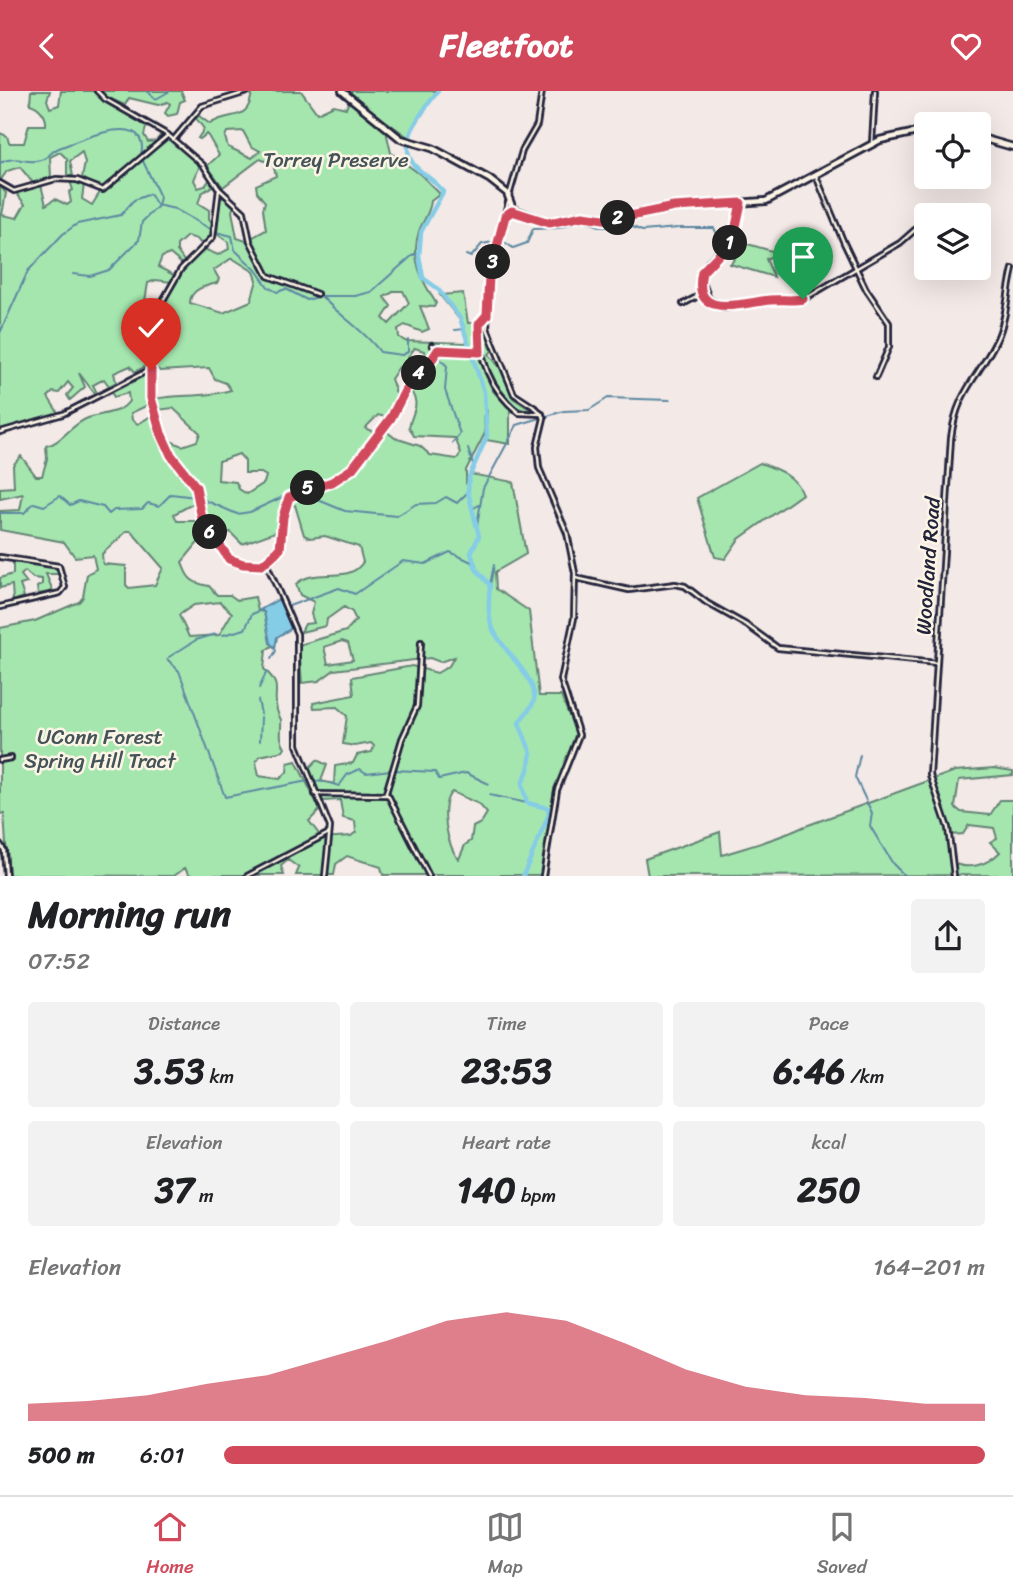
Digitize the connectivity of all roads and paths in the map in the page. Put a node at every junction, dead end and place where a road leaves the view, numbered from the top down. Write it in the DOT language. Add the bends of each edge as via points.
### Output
graph roads {
  1 [pos="97,91"];
  2 [pos="342,91"];
  3 [pos="542,91"];
  4 [pos="875,91"];
  5 [pos="247,92"];
  6 [pos="914,133"];
  7 [pos="168,135"];
  8 [pos="174,139"];
  9 [pos="991,141"];
  10 [pos="872,143"];
  11 [pos="1013,147"];
  12 [pos="816,176"];
  13 [pos="0,183"];
  14 [pos="219,189"];
  15 [pos="509,199"];
  16 [pos="741,203"];
  17 [pos="514,210"];
  18 [pos="505,216"];
  19 [pos="914,233"];
  20 [pos="857,269"];
  21 [pos="1013,269"];
  22 [pos="704,293"];
  23 [pos="317,294"];
  24 [pos="682,304"];
  25 [pos="487,315"];
  26 [pos="432,345"];
  27 [pos="438,350"];
  28 [pos="478,352"];
  29 [pos="150,369"];
  30 [pos="876,377"];
  31 [pos="542,414"];
  32 [pos="0,432"];
  33 [pos="0,557"];
  34 [pos="269,561"];
  35 [pos="262,565"];
  36 [pos="268,567"];
  37 [pos="576,578"];
  38 [pos="0,607"];
  39 [pos="421,642"];
  40 [pos="937,663"];
  41 [pos="11,758"];
  42 [pos="0,760"];
  43 [pos="386,793"];
  44 [pos="315,794"];
  45 [pos="329,833"];
  46 [pos="0,844"];
  47 [pos="6,876"];
  48 [pos="247,876"];
  49 [pos="325,876"];
  50 [pos="429,876"];
  51 [pos="543,876"];
  52 [pos="954,876"];
  1 -- 7 [label="street"];
  2 -- 15 [label="street" via="408,141 478,172"];
  3 -- 15 [label="street" via="537,125 522,151"];
  4 -- 10 [label="street"];
  5 -- 8 [label="street" via="202,106"];
  6 -- 10 [label="street"];
  7 -- 8 [label="street"];
  7 -- 13 [label="street" via="103,190 72,179 14,191"];
  8 -- 14 [label="street" via="203,165"];
  9 -- 11 [label="street"];
  10 -- 12 [label="street"];
  12 -- 16 [label="street" via="777,197"];
  12 -- 20 [label="street"];
  14 -- 23 [label="street" via="244,212 250,241 268,276"];
  14 -- 29 [label="street" via="214,237 181,269 157,311"];
  15 -- 17 [label="street"];
  15 -- 18 [label="street"];
  16 -- 17 [label="street" via="549,223"];
  16 -- 22 [label="street" via="733,240 702,272"];
  17 -- 18 [label="street"];
  18 -- 25 [label="street" via="489,277"];
  19 -- 20 [label="street"];
  20 -- 22 [label="street" via="802,299 726,308"];
  20 -- 30 [label="street" via="889,323 889,347"];
  21 -- 40 [label="street, Woodland Road" via="998,337 967,385 953,420"];
  22 -- 24 [label="street"];
  25 -- 28 [label="street" via="479,322"];
  25 -- 31 [label="street" via="490,338 514,394"];
  26 -- 27 [label="street"];
  27 -- 28 [label="street"];
  27 -- 34 [label="street" via="410,381 391,418 352,469 332,482 289,497 280,548"];
  28 -- 31 [label="street" via="501,396 520,413"];
  29 -- 32 [label="street" via="64,414"];
  29 -- 35 [label="street" via="151,398 161,433 171,455 196,487 202,519 229,559"];
  31 -- 37 [label="street" via="539,468 567,533"];
  33 -- 38 [label="street" via="59,566 65,587 60,593"];
  34 -- 35 [label="street"];
  34 -- 36 [label="street"];
  35 -- 36 [label="street"];
  36 -- 44 [label="street" via="298,634 297,745"];
  37 -- 40 [label="street" via="629,590 685,586 778,648"];
  37 -- 51 [label="street" via="561,680 579,735 557,790"];
  39 -- 43 [label="street" via="417,706"];
  40 -- 52 [label="street, Woodland Road" via="930,775 948,828"];
  41 -- 42 [label="street"];
  43 -- 44 [label="street"];
  43 -- 50 [label="street"];
  44 -- 45 [label="street"];
  45 -- 48 [label="street"];
  45 -- 49 [label="street"];
  46 -- 47 [label="street"];
}
